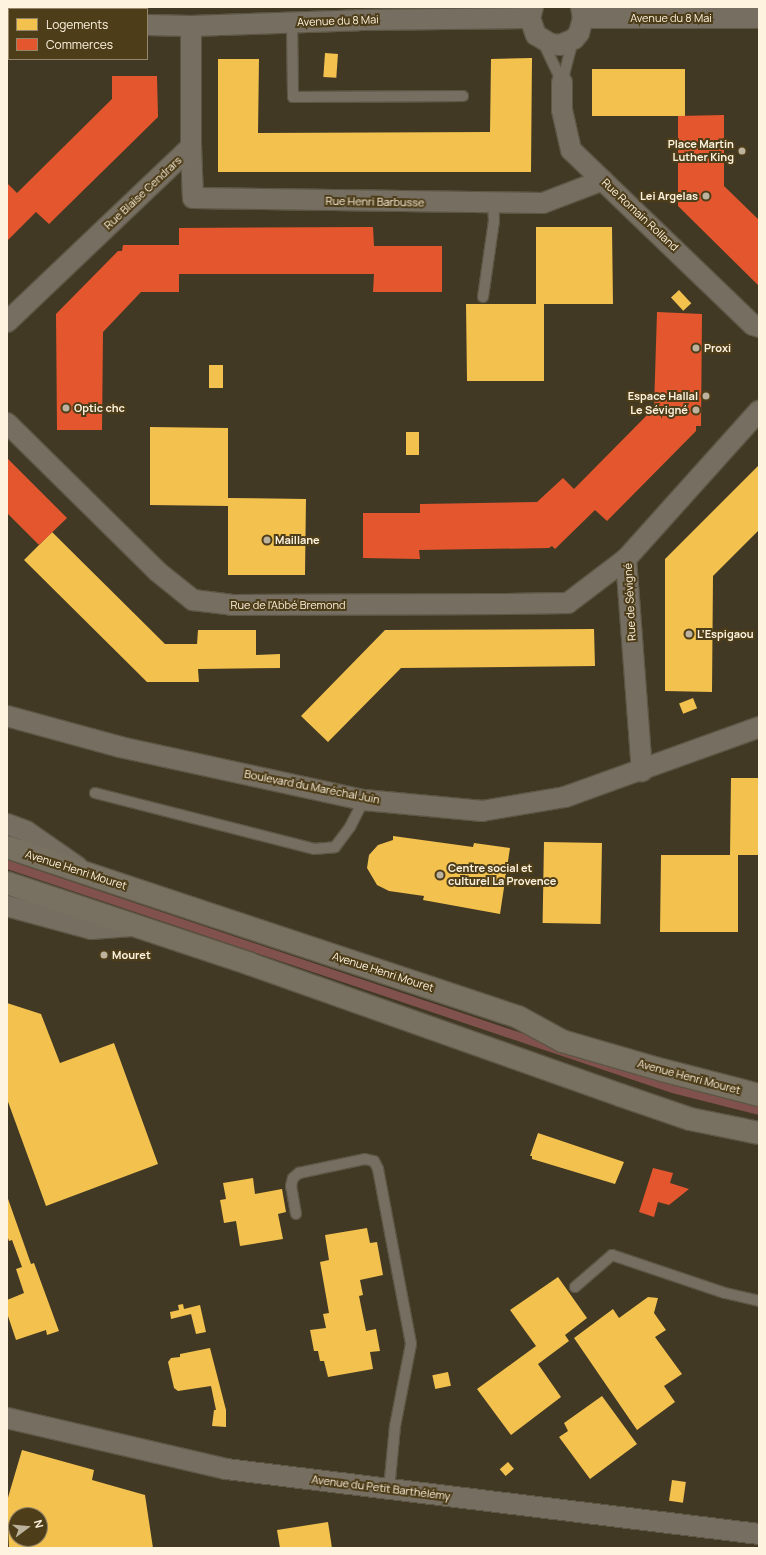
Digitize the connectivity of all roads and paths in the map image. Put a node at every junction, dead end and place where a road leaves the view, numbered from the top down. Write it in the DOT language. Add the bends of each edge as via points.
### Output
graph roads {
  1 [pos="531,13"];
  2 [pos="582,13"];
  3 [pos="757,14"];
  4 [pos="292,23"];
  5 [pos="148,25"];
  6 [pos="191,26"];
  7 [pos="574,39"];
  8 [pos="543,41"];
  9 [pos="562,82"];
  10 [pos="463,96"];
  11 [pos="191,147"];
  12 [pos="603,180"];
  13 [pos="493,203"];
  14 [pos="483,297"];
  15 [pos="7,322"];
  16 [pos="759,327"];
  17 [pos="759,411"];
  18 [pos="7,422"];
  19 [pos="626,559"];
  20 [pos="7,716"];
  21 [pos="759,727"];
  22 [pos="642,771"];
  23 [pos="95,793"];
  24 [pos="364,800"];
  25 [pos="7,824"];
  26 [pos="7,847"];
  27 [pos="92,876"];
  28 [pos="7,883"];
  29 [pos="7,906"];
  30 [pos="132,926"];
  31 [pos="759,1094"];
  32 [pos="759,1134"];
  33 [pos="296,1214"];
  34 [pos="575,1287"];
  35 [pos="759,1301"];
  36 [pos="7,1418"];
  37 [pos="389,1489"];
  38 [pos="759,1534"];
  1 -- 4 [label="street, Avenue du 8 Mai"];
  1 -- 8 [label="street" via="536,35"];
  2 -- 3 [label="street, Avenue du 8 Mai"];
  2 -- 7 [label="street" via="582,26"];
  4 -- 6 [label="street, Avenue du 8 Mai"];
  4 -- 10 [label="lane" via="293,97"];
  5 -- 6 [label="street, Avenue du 8 Mai"];
  6 -- 11 [label="street, Rue Blaise Cendrars"];
  7 -- 8 [label="street" via="560,45"];
  7 -- 9 [label="lane, Rue Romain Rolland"];
  8 -- 9 [label="lane, Rue Romain Rolland"];
  9 -- 12 [label="street, Rue Romain Rolland" via="562,110 571,150"];
  11 -- 13 [label="street, Rue Henri Barbusse" via="193,198"];
  11 -- 15 [label="street, Rue Blaise Cendrars"];
  12 -- 13 [label="street, Rue Henri Barbusse" via="543,203"];
  12 -- 16 [label="street, Rue Romain Rolland" via="753,325"];
  13 -- 14 [label="lane" via="494,222"];
  17 -- 19 [label="street, Rue de Sévigné"];
  18 -- 19 [label="street, Rue de l'Abbé Bremond" via="158,572 193,600 230,605 568,603"];
  19 -- 22 [label="street, Rue de Sévigné"];
  20 -- 24 [label="street, Boulevard du Maréchal Juin" via="120,747"];
  21 -- 22 [label="street, Boulevard du Maréchal Juin"];
  22 -- 24 [label="street, Boulevard du Maréchal Juin" via="565,797 482,811"];
  23 -- 24 [label="lane" via="314,849 335,847 350,827"];
  25 -- 27 [label="street" via="26,831"];
  26 -- 27 [label="main road, Avenue Henri Mouret"];
  27 -- 31 [label="main road, Avenue Henri Mouret" via="518,1017 562,1041 704,1082"];
  28 -- 30 [label="main road"];
  29 -- 30 [label="street" via="91,929"];
  30 -- 32 [label="main road" via="250,964 690,1119"];
  33 -- 37 [label="lane" via="291,1186 293,1178 299,1173 365,1159 374,1161 378,1169 411,1344 395,1426"];
  34 -- 35 [label="lane" via="612,1255 725,1293"];
  36 -- 37 [label="street, Avenue du Petit Barthélémy" via="226,1469"];
  37 -- 38 [label="street, Avenue du Petit Barthélémy"];
}
